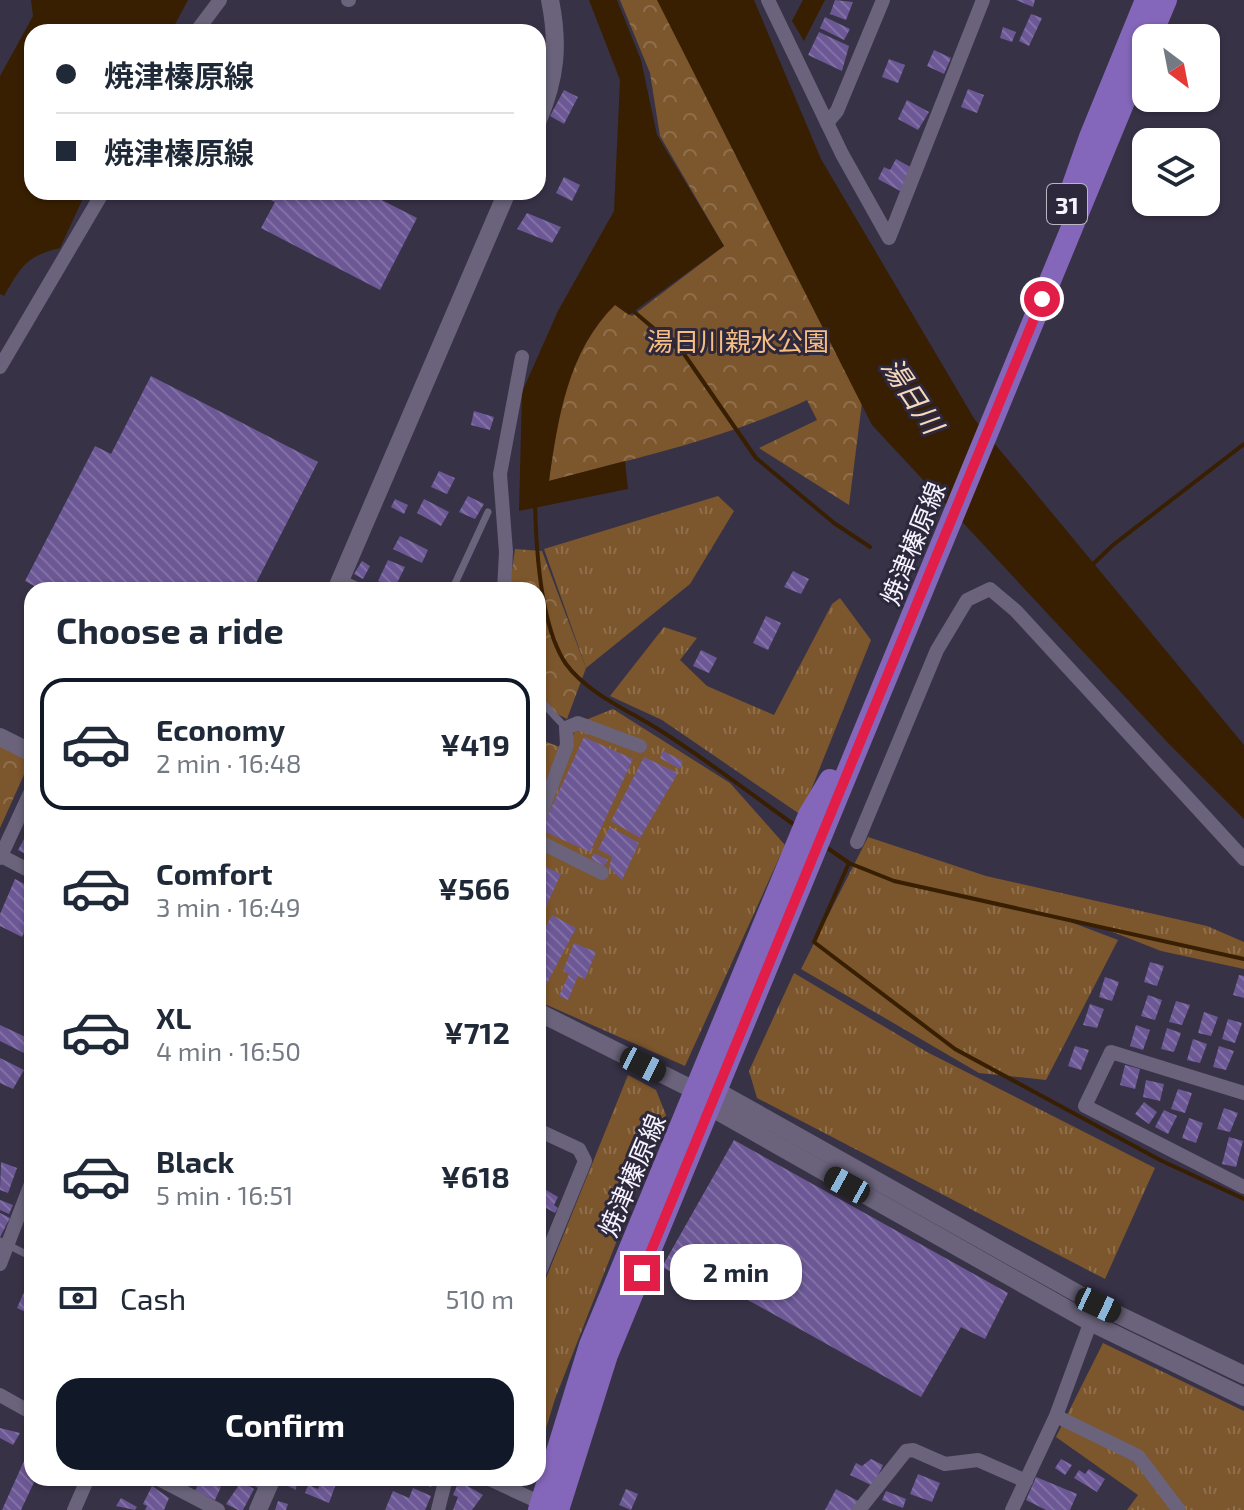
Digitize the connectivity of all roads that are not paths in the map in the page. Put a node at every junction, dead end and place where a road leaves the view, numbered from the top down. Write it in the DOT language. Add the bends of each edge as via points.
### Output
graph roads {
  1 [pos="220,0"];
  2 [pos="550,0"];
  3 [pos="768,0"];
  4 [pos="883,0"];
  5 [pos="983,0"];
  6 [pos="1146,0"];
  7 [pos="1166,0"];
  8 [pos="202,24"];
  9 [pos="1156,24"];
  10 [pos="1132,82"];
  11 [pos="546,95"];
  12 [pos="827,123"];
  13 [pos="98,200"];
  14 [pos="504,200"];
  15 [pos="522,357"];
  16 [pos="0,367"];
  17 [pos="996,411"];
  18 [pos="488,512"];
  19 [pos="340,582"];
  20 [pos="456,582"];
  21 [pos="504,582"];
  22 [pos="546,707"];
  23 [pos="566,728"];
  24 [pos="0,737"];
  25 [pos="640,746"];
  26 [pos="24,749"];
  27 [pos="546,800"];
  28 [pos="24,806"];
  29 [pos="857,842"];
  30 [pos="546,845"];
  31 [pos="0,857"];
  32 [pos="1244,859"];
  33 [pos="24,868"];
  34 [pos="602,873"];
  35 [pos="546,1016"];
  36 [pos="1244,1093"];
  37 [pos="708,1097"];
  38 [pos="546,1134"];
  39 [pos="1244,1187"];
  40 [pos="24,1199"];
  41 [pos="4,1243"];
  42 [pos="24,1253"];
  43 [pos="546,1256"];
  44 [pos="0,1264"];
  45 [pos="1094,1314"];
  46 [pos="1244,1375"];
  47 [pos="0,1395"];
  48 [pos="1244,1397"];
  49 [pos="24,1408"];
  50 [pos="1056,1416"];
  51 [pos="1026,1481"];
  52 [pos="84,1486"];
  53 [pos="172,1486"];
  54 [pos="268,1486"];
  55 [pos="444,1486"];
  56 [pos="503,1486"];
  57 [pos="546,1508"];
  58 [pos="74,1510"];
  59 [pos="218,1510"];
  60 [pos="258,1510"];
  61 [pos="438,1510"];
  62 [pos="859,1510"];
  63 [pos="1012,1510"];
  64 [pos="1179,1510"];
  1 -- 8 [label="street"];
  2 -- 11 [label="street" via="557,61"];
  3 -- 12 [label="street"];
  4 -- 12 [label="street" via="837,111"];
  5 -- 12 [label="street" via="889,238"];
  6 -- 17 [label="main road, 焼津榛原線 / 31" via="1090,137"];
  7 -- 9 [label="main road"];
  10 -- 17 [label="main road, 焼津榛原線 / 31"];
  13 -- 16 [label="street"];
  14 -- 19 [label="street"];
  15 -- 21 [label="street" via="500,474"];
  17 -- 37 [label="main road, 焼津榛原線 / 31" via="878,696 817,820"];
  18 -- 20 [label="lane"];
  22 -- 23 [label="lane"];
  23 -- 25 [label="street" via="578,723"];
  23 -- 27 [label="street" via="567,745"];
  24 -- 26 [label="street"];
  28 -- 31 [label="street"];
  29 -- 32 [label="street" via="937,650 967,600 990,589"];
  30 -- 34 [label="street"];
  31 -- 33 [label="street"];
  35 -- 37 [label="street"];
  36 -- 39 [label="street" via="1111,1052 1085,1106"];
  37 -- 45 [label="street"];
  37 -- 57 [label="main road, 焼津榛原線 / 31"];
  38 -- 43 [label="street" via="579,1149 585,1161"];
  40 -- 41 [label="street"];
  41 -- 42 [label="lane"];
  41 -- 44 [label="street"];
  45 -- 46 [label="street"];
  45 -- 48 [label="street"];
  45 -- 50 [label="street"];
  47 -- 49 [label="street"];
  50 -- 51 [label="street"];
  50 -- 64 [label="street" via="1138,1456"];
  51 -- 62 [label="street" via="978,1460 945,1464 906,1451"];
  51 -- 63 [label="street"];
  52 -- 58 [label="street"];
  53 -- 59 [label="street"];
  54 -- 60 [label="street"];
  55 -- 61 [label="street"];
  56 -- 57 [label="street"];
}
